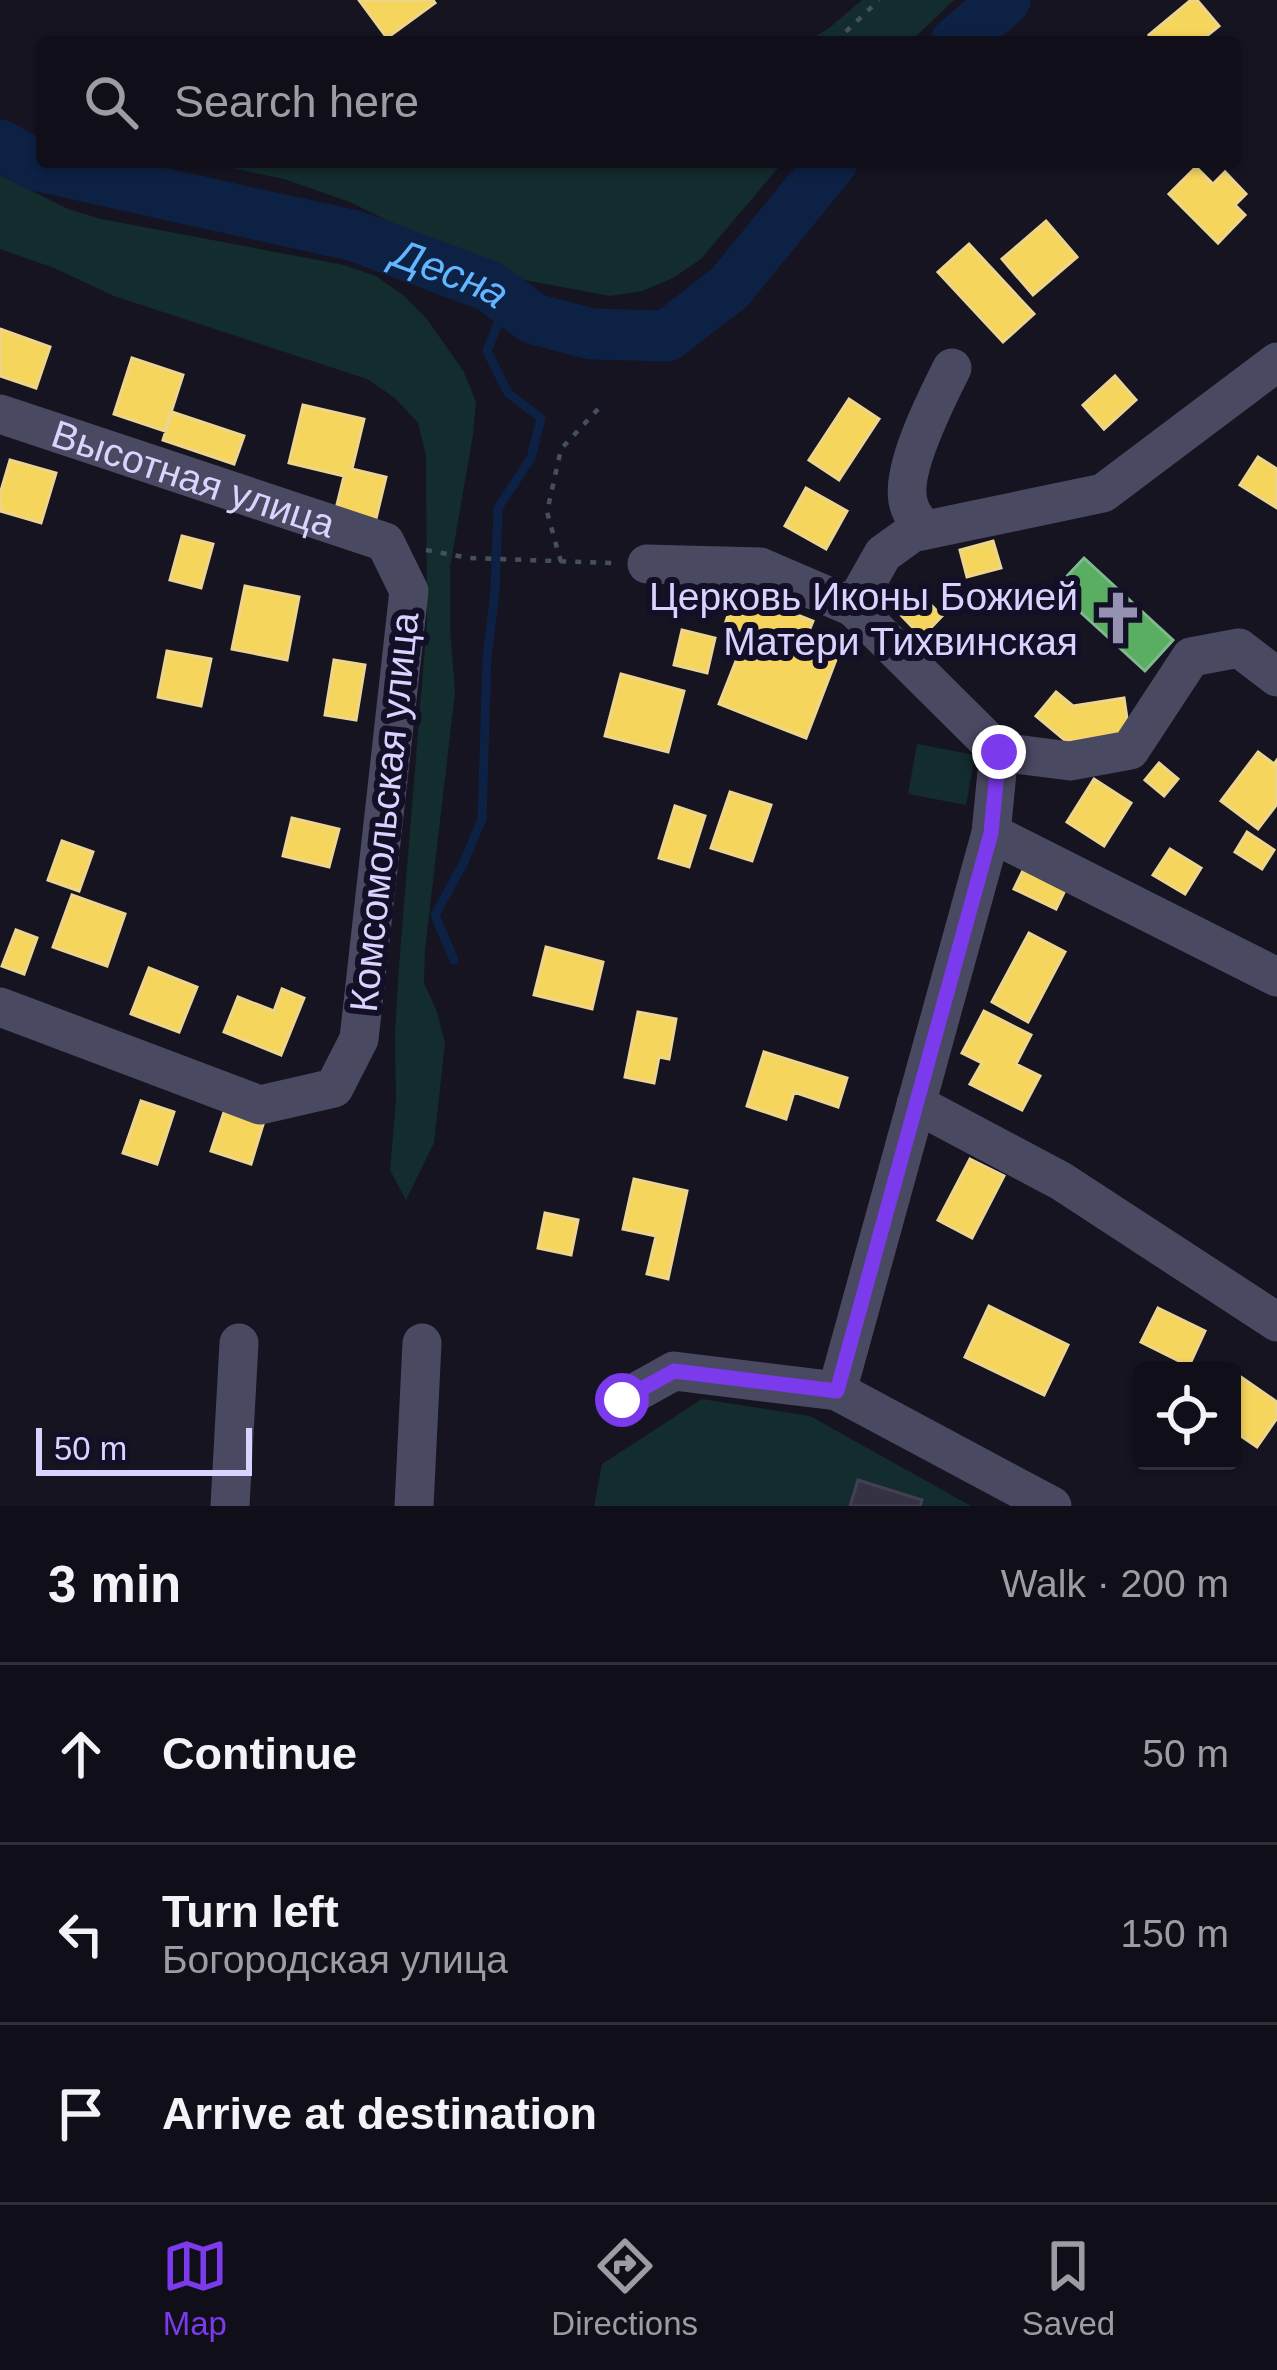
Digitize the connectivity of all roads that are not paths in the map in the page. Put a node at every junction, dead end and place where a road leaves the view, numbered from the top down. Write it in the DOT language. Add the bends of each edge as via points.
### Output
graph roads {
  1 [pos="1277,362"];
  2 [pos="952,368"];
  3 [pos="0,414"];
  4 [pos="924,530"];
  5 [pos="386,542"];
  6 [pos="647,564"];
  7 [pos="853,607"];
  8 [pos="1277,677"];
  9 [pos="999,752"];
  10 [pos="991,833"];
  11 [pos="1277,977"];
  12 [pos="0,1006"];
  13 [pos="916,1104"];
  14 [pos="1277,1322"];
  15 [pos="239,1343"];
  16 [pos="422,1343"];
  17 [pos="837,1391"];
  18 [pos="622,1400"];
  19 [pos="230,1506"];
  20 [pos="414,1506"];
  21 [pos="1052,1506"];
  1 -- 4 [label="street" via="1102,493"];
  2 -- 4 [label="street" via="910,475 908,503"];
  3 -- 5 [label="street, Высотная улица"];
  4 -- 7 [label="street" via="883,554"];
  5 -- 12 [label="street, Комсомольская улица" via="409,591 359,1040 334,1088 260,1105"];
  6 -- 7 [label="street" via="760,567"];
  7 -- 9 [label="street"];
  8 -- 9 [label="street" via="1238,648 1191,657 1130,750 1070,761"];
  9 -- 10 [label="street"];
  10 -- 11 [label="street"];
  10 -- 13 [label="street"];
  13 -- 14 [label="street" via="1061,1181"];
  13 -- 17 [label="street"];
  15 -- 19 [label="street"];
  16 -- 20 [label="street"];
  17 -- 18 [label="street" via="674,1371"];
  17 -- 21 [label="street"];
}
